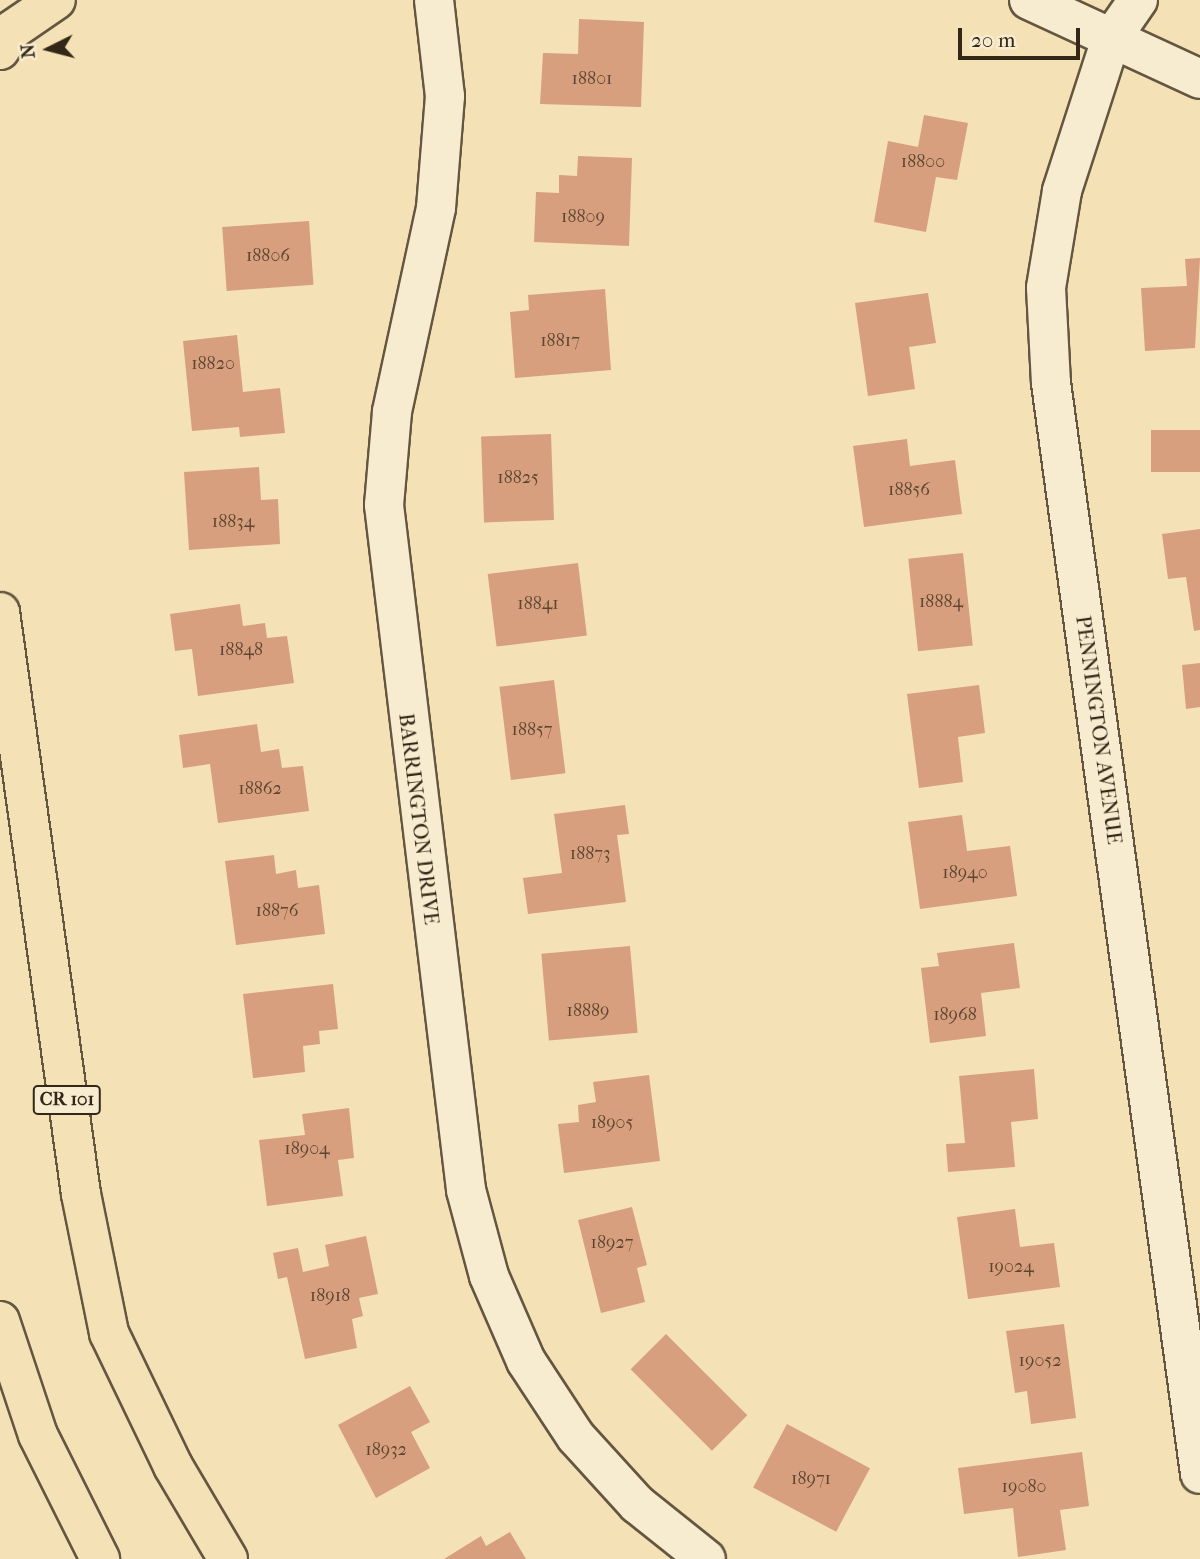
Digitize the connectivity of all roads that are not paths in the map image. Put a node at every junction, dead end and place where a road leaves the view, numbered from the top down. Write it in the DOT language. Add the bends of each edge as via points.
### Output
graph roads {
  1 [pos="56,0"];
  2 [pos="434,0"];
  3 [pos="1029,0"];
  4 [pos="1138,0"];
  5 [pos="1111,39"];
  6 [pos="0,50"];
  7 [pos="1200,79"];
  8 [pos="0,612"];
  9 [pos="0,1321"];
  10 [pos="1200,1474"];
  11 [pos="100,1559"];
  12 [pos="228,1559"];
  13 [pos="706,1559"];
  1 -- 6 [label="main road" via="12,30"];
  2 -- 13 [label="street, BARRINGTON DRIVE" via="445,96 436,208 392,412 384,505 466,1190 489,1276 533,1372 576,1437 637,1504"];
  3 -- 5 [label="street"];
  4 -- 5 [label="street, PENNINGTON AVENUE"];
  5 -- 7 [label="street"];
  5 -- 10 [label="street, PENNINGTON AVENUE" via="1062,191 1046,288 1051,383"];
  8 -- 12 [label="main road, CR 101 / CR 101" via="81,1194 109,1333 173,1466"];
  9 -- 11 [label="main road" via="38,1435"];
}
